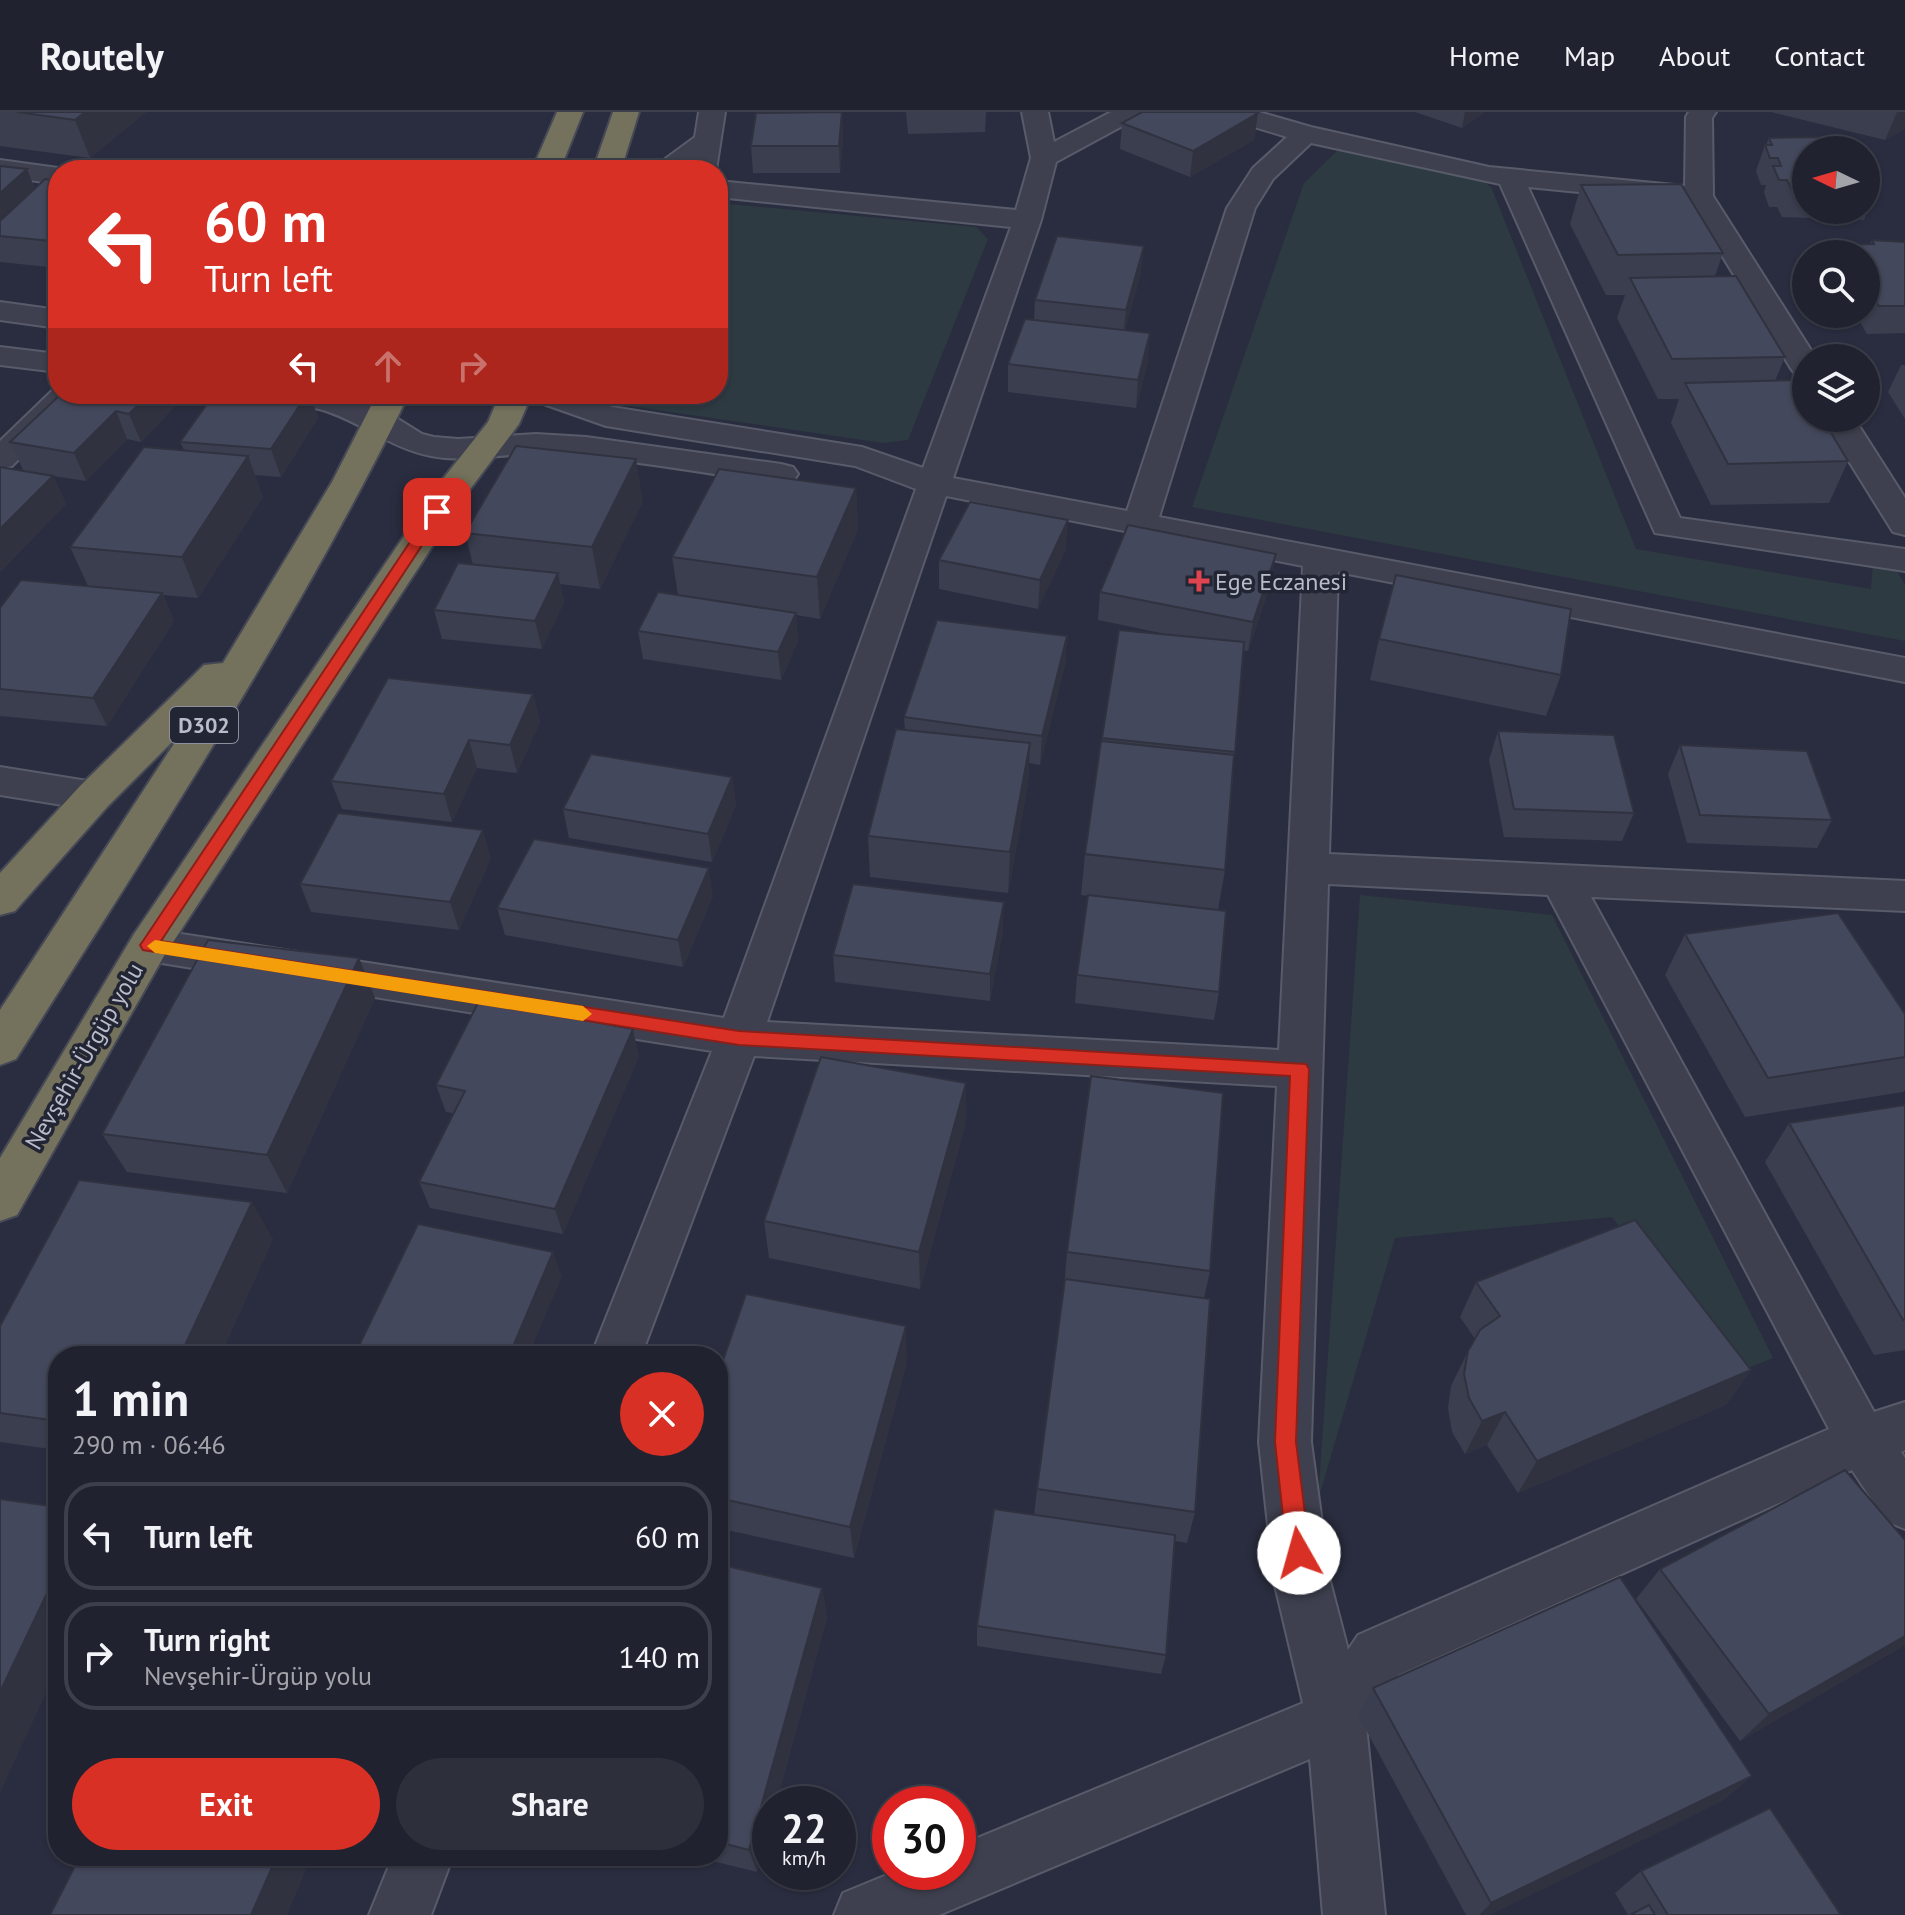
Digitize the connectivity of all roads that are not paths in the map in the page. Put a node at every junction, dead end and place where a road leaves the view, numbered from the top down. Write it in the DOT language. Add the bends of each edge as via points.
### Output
graph roads {
  1 [pos="570,112"];
  2 [pos="626,112"];
  3 [pos="712,112"];
  4 [pos="1035,112"];
  5 [pos="1130,112"];
  6 [pos="1231,112"];
  7 [pos="1703,112"];
  8 [pos="1305,134"];
  9 [pos="707,140"];
  10 [pos="1044,158"];
  11 [pos="550,160"];
  12 [pos="610,160"];
  13 [pos="678,160"];
  14 [pos="704,160"];
  15 [pos="0,168"];
  16 [pos="48,175"];
  17 [pos="1510,177"];
  18 [pos="728,190"];
  19 [pos="1699,196"];
  20 [pos="1027,220"];
  21 [pos="0,311"];
  22 [pos="48,318"];
  23 [pos="1792,345"];
  24 [pos="0,356"];
  25 [pos="48,362"];
  26 [pos="57,404"];
  27 [pos="358,404"];
  28 [pos="512,404"];
  29 [pos="573,404"];
  30 [pos="386,407"];
  31 [pos="1847,432"];
  32 [pos="486,448"];
  33 [pos="0,459"];
  34 [pos="934,484"];
  35 [pos="1140,524"];
  36 [pos="1905,525"];
  37 [pos="1321,558"];
  38 [pos="1905,560"];
  39 [pos="261,630"];
  40 [pos="1905,670"];
  41 [pos="0,781"];
  42 [pos="94,796"];
  43 [pos="1308,868"];
  44 [pos="1561,881"];
  45 [pos="1905,896"];
  46 [pos="0,900"];
  47 [pos="149,945"];
  48 [pos="739,1038"];
  49 [pos="0,1047"];
  50 [pos="1300,1069"];
  51 [pos="0,1201"];
  52 [pos="620,1346"];
  53 [pos="1884,1433"];
  54 [pos="1905,1503"];
  55 [pos="1336,1719"];
  56 [pos="419,1866"];
  57 [pos="400,1915"];
  58 [pos="865,1915"];
  59 [pos="1354,1915"];
  1 -- 11 [label="highway"];
  2 -- 12 [label="highway"];
  3 -- 9 [label="street"];
  4 -- 10 [label="street"];
  5 -- 10 [label="street"];
  6 -- 8 [label="street"];
  7 -- 19 [label="street"];
  8 -- 17 [label="street"];
  8 -- 35 [label="street" via="1263,174 1241,208"];
  9 -- 13 [label="street"];
  9 -- 14 [label="street"];
  10 -- 20 [label="street"];
  15 -- 16 [label="street"];
  17 -- 19 [label="street"];
  17 -- 38 [label="street" via="1667,526"];
  18 -- 20 [label="street"];
  19 -- 23 [label="street"];
  20 -- 34 [label="street"];
  21 -- 22 [label="street"];
  24 -- 25 [label="street"];
  26 -- 33 [label="street"];
  27 -- 30 [label="street"];
  28 -- 32 [label="highway, Nevşehir-Ürgüp yolu"];
  29 -- 34 [label="street" via="606,416 862,457"];
  30 -- 32 [label="street" via="392,432 411,441"];
  30 -- 39 [label="highway, D302" via="349,482"];
  31 -- 36 [label="street"];
  32 -- 34 [label="street" via="586,447 845,483"];
  32 -- 47 [label="highway, Nevşehir-Ürgüp yolu" via="454,487"];
  34 -- 35 [label="street"];
  34 -- 48 [label="street"];
  35 -- 37 [label="street"];
  37 -- 40 [label="street"];
  37 -- 43 [label="street"];
  39 -- 42 [label="highway"];
  39 -- 49 [label="highway, D302"];
  41 -- 42 [label="street"];
  42 -- 46 [label="highway"];
  43 -- 44 [label="street"];
  43 -- 50 [label="street"];
  44 -- 45 [label="street"];
  44 -- 53 [label="street"];
  47 -- 48 [label="street"];
  47 -- 51 [label="highway, Nevşehir-Ürgüp yolu"];
  48 -- 50 [label="street"];
  48 -- 52 [label="street"];
  50 -- 55 [label="street" via="1285,1442 1302,1581"];
  53 -- 54 [label="street"];
  53 -- 55 [label="street" via="1378,1655"];
  55 -- 58 [label="street"];
  55 -- 59 [label="street"];
  56 -- 57 [label="street"];
}
